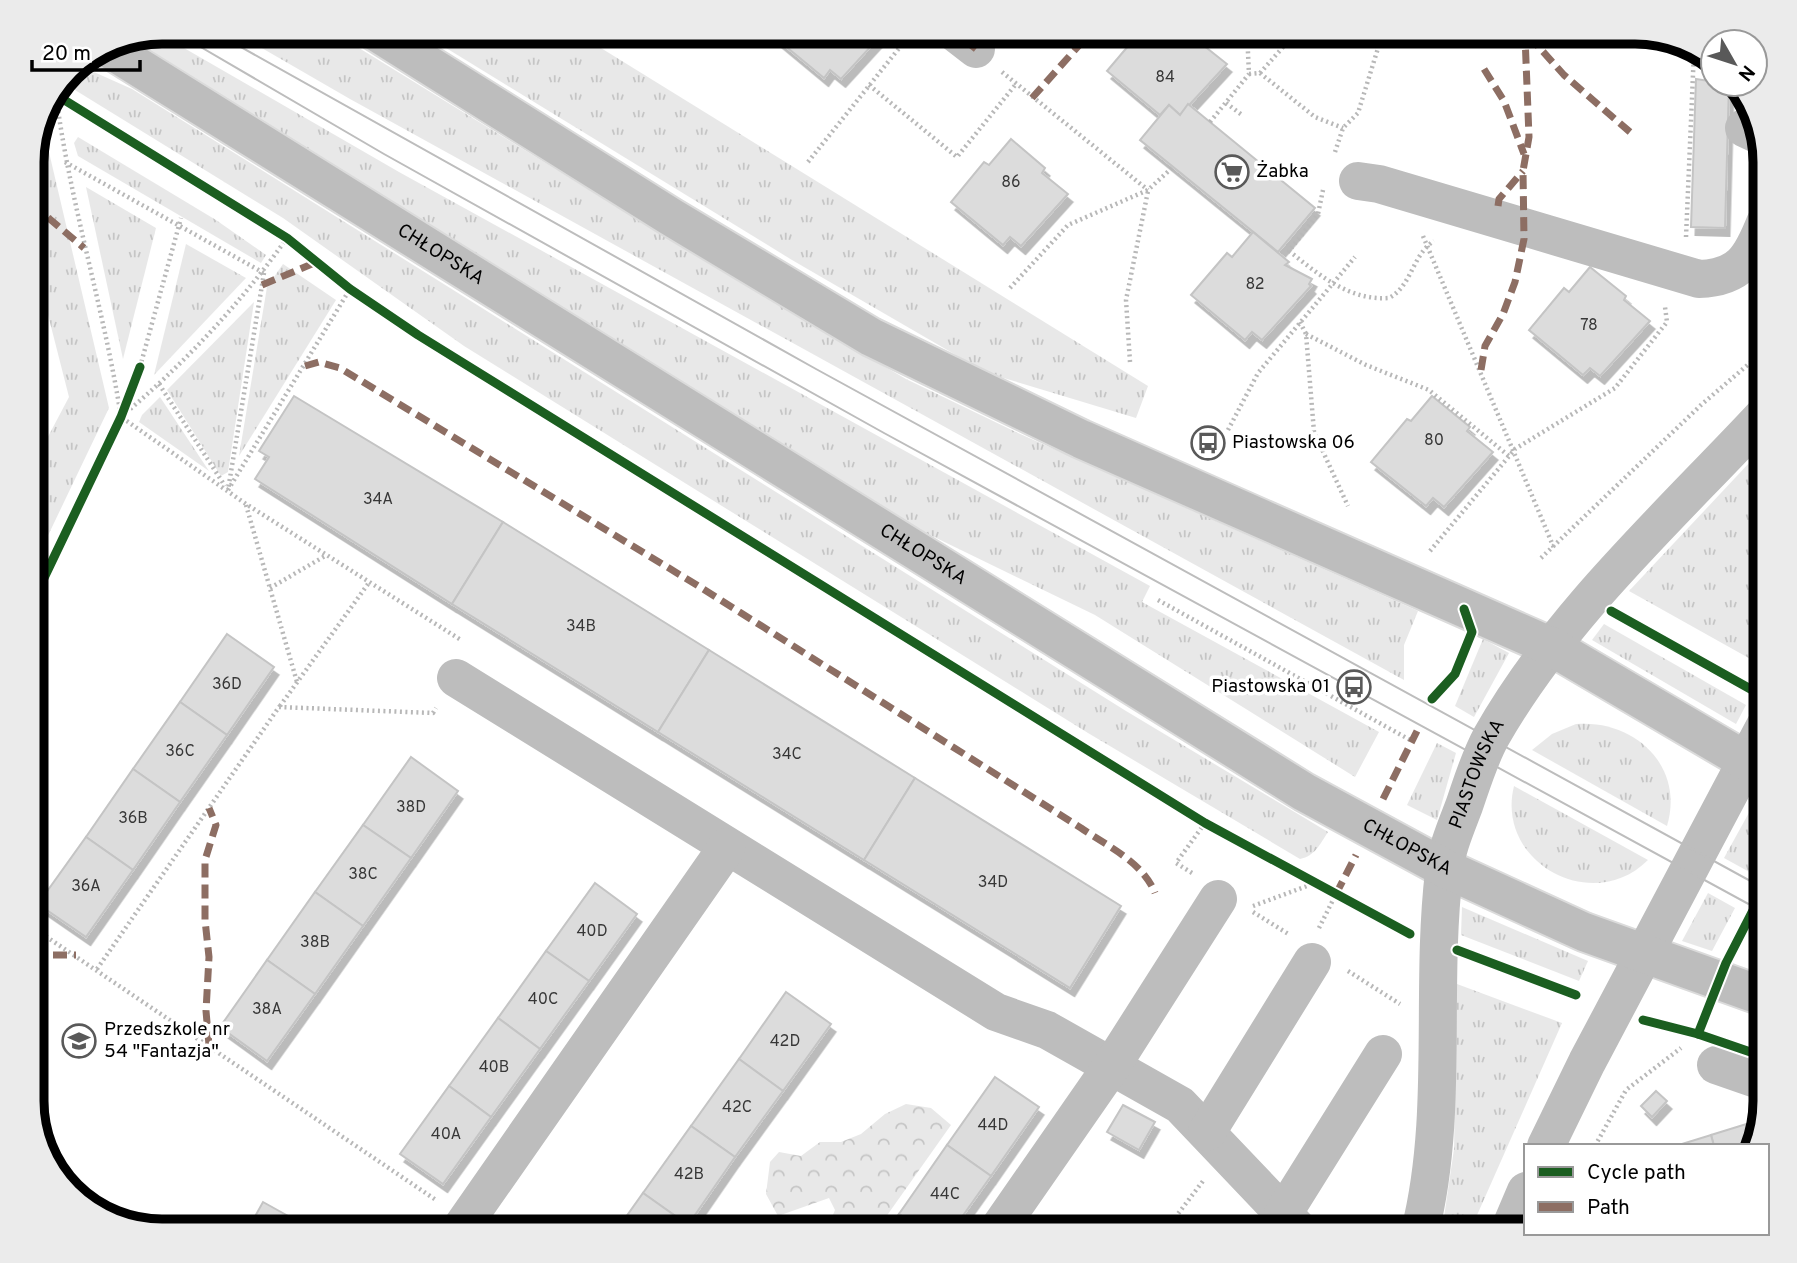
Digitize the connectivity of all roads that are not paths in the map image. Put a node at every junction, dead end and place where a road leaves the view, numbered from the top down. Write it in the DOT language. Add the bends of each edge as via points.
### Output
graph roads {
  1 [pos="395,44"];
  2 [pos="116,53"];
  3 [pos="1358,181"];
  4 [pos="1753,252"];
  5 [pos="1753,429"];
  6 [pos="1552,648"];
  7 [pos="456,678"];
  8 [pos="1753,764"];
  9 [pos="1753,773"];
  10 [pos="727,847"];
  11 [pos="1444,868"];
  12 [pos="1233,904"];
  13 [pos="1315,946"];
  14 [pos="1644,955"];
  15 [pos="1753,993"];
  16 [pos="1384,1054"];
  17 [pos="1702,1054"];
  18 [pos="1111,1067"];
  19 [pos="1753,1076"];
  20 [pos="1207,1132"];
  21 [pos="1547,1144"];
  22 [pos="468,1219"];
  23 [pos="1005,1219"];
  24 [pos="1288,1219"];
  25 [pos="1294,1219"];
  26 [pos="1422,1219"];
  1 -- 6 [label="main road" via="871,337 1081,439"];
  2 -- 11 [label="main road, CHŁOPSKA" via="1059,642 1304,792"];
  3 -- 4 [label="main road" via="1699,279 1734,271"];
  5 -- 6 [label="main road, PIASTOWSKA"];
  6 -- 8 [label="main road"];
  6 -- 11 [label="main road, PIASTOWSKA" via="1491,737"];
  7 -- 10 [label="main road"];
  9 -- 14 [label="main road"];
  10 -- 18 [label="main road" via="996,1012 1047,1030"];
  10 -- 22 [label="main road"];
  11 -- 14 [label="main road, CHŁOPSKA"];
  11 -- 26 [label="main road, PIASTOWSKA" via="1437,943 1435,1118"];
  12 -- 18 [label="main road"];
  13 -- 20 [label="main road"];
  14 -- 15 [label="main road, CHŁOPSKA"];
  14 -- 21 [label="main road"];
  16 -- 25 [label="main road"];
  17 -- 19 [label="main road"];
  18 -- 20 [label="main road" via="1180,1105"];
  18 -- 23 [label="main road"];
  20 -- 24 [label="main road"];
}
